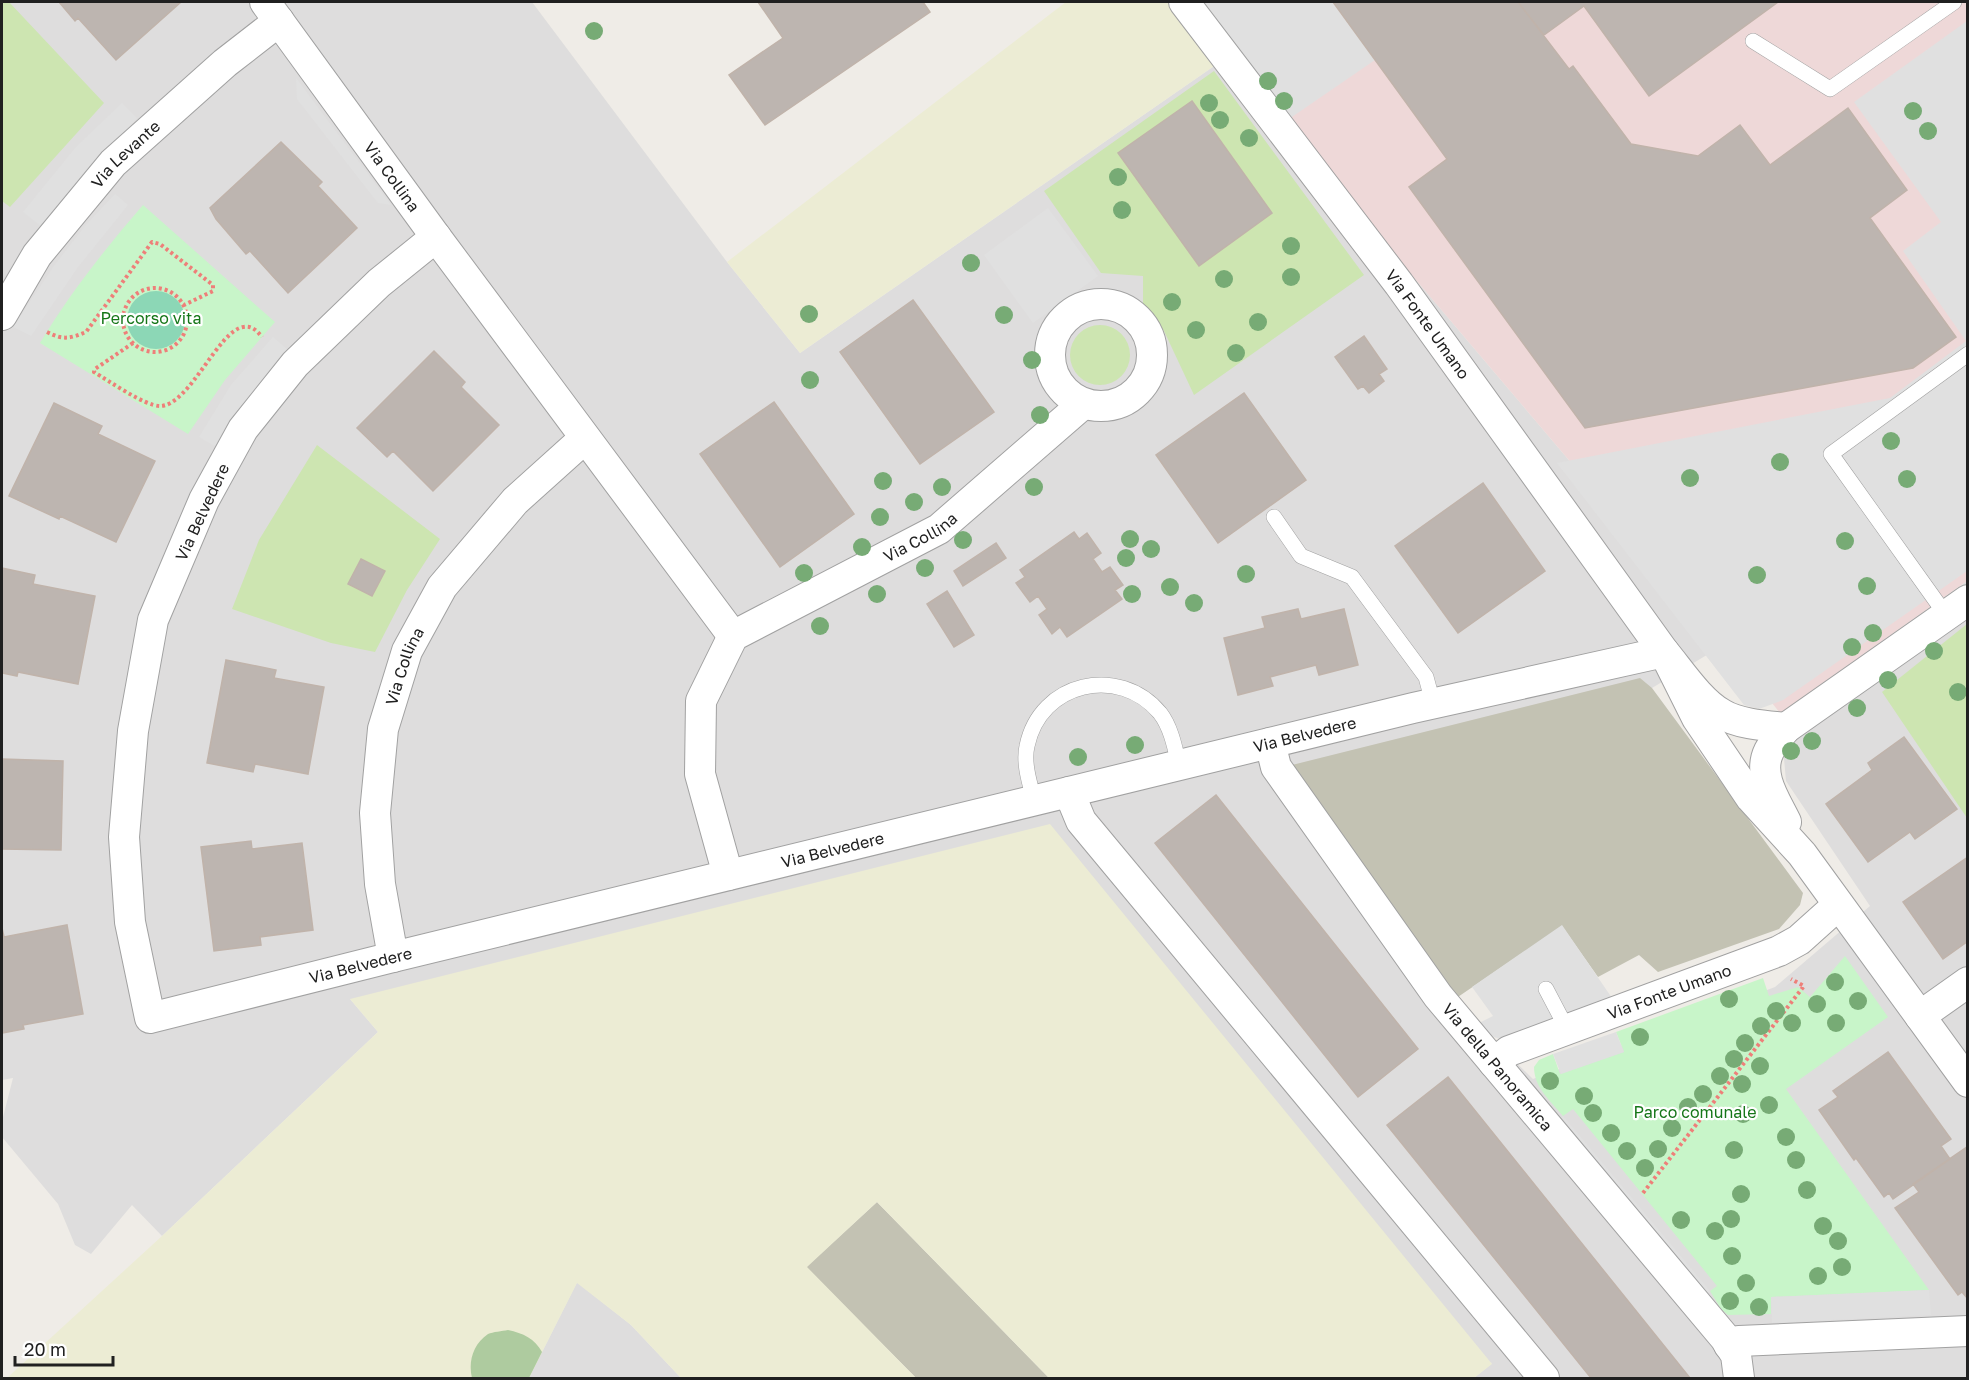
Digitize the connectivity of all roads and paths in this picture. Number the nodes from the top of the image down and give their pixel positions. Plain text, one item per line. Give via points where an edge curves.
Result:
1 (1184, 2) edge
2 (1953, 2) edge
3 (272, 11) edge
4 (1753, 41) dead end
5 (436, 237) junction
6 (184, 306) junction
7 (2, 315) edge
8 (47, 332) dead end
9 (262, 337) dead end
10 (133, 343) junction
11 (1968, 354) edge
12 (1083, 404) dead end
13 (585, 438) junction
14 (1274, 517) dead end
15 (1957, 607) edge
16 (733, 636) junction
17 (1665, 652) junction
18 (1433, 703) junction
19 (1786, 728) junction
20 (1270, 743) junction
21 (1179, 765) junction
22 (1070, 792) junction
23 (1034, 801) junction
24 (1802, 854) junction
25 (728, 875) junction
26 (1838, 905) junction
27 (393, 957) junction
28 (1968, 982) edge
29 (1546, 989) dead end
30 (1801, 990) dead end
31 (1920, 1016) junction
32 (1567, 1029) junction
33 (1494, 1063) junction
34 (1968, 1082) edge
35 (1620, 1213) junction
36 (1968, 1331) edge
37 (1730, 1345) junction
38 (1544, 1378) edge
39 (1739, 1378) edge

1 - 17 street, Via Fonte Umano via 1393,276
2 - 4 lane via 1830,89
3 - 5 street, Via Collina
3 - 7 street, Via Levante via 225,63 113,164 37,255
5 - 13 street, Via Collina
5 - 27 street, Via Belvedere via 379,283 295,364 243,429 204,500 153,620 133,731 124,837 130,922 150,1018
6 - 8 path via 213,291 213,285 152,242 86,332 59,338
6 - 10 path via 185,332 174,346 148,351
6 - 10 path via 170,291 140,291 126,305 123,315 126,335
9 - 10 path via 254,328 242,327 231,334 184,391 164,406 152,405 94,372
11 - 15 lane via 1831,454
12 - 16 street, Via Collina via 939,530
13 - 16 street, Via Collina
13 - 27 street, Via Collina via 515,501 442,587 407,651 383,729 375,813 380,884
14 - 18 lane via 1301,556 1352,577 1426,677
15 - 19 street
16 - 25 street via 701,701 700,774
17 - 18 street, Via Belvedere
17 - 19 street, Via Fonte Umano via 1722,715 1758,726
17 - 24 street, Via Fonte Umano via 1697,718 1745,789
18 - 20 street, Via Belvedere
19 - 24 street, Via Fonte Umano via 1769,751 1764,768
20 - 21 street, Via Belvedere
20 - 33 street, Via della Panoramica via 1276,768 1438,996
21 - 22 street, Via Belvedere
21 - 23 lane via 1161,714 1140,695 1112,685 1083,686 1056,698 1037,720 1026,747
22 - 23 street, Via Belvedere
22 - 38 street via 1081,821
23 - 25 street, Via Belvedere
24 - 26 street, Via Fonte Umano
25 - 27 street, Via Belvedere
26 - 31 street, Via Fonte Umano
26 - 32 street, Via Fonte Umano via 1799,940 1779,951
28 - 31 street
29 - 32 lane
30 - 35 path via 1647,1190
31 - 34 street, Via Fonte Umano
32 - 33 street, Via Fonte Umano via 1509,1051
33 - 35 street, Via della Panoramica
35 - 37 street, Via della Panoramica
36 - 37 street via 1738,1341
37 - 39 street, Via della Panoramica via 1736,1355

